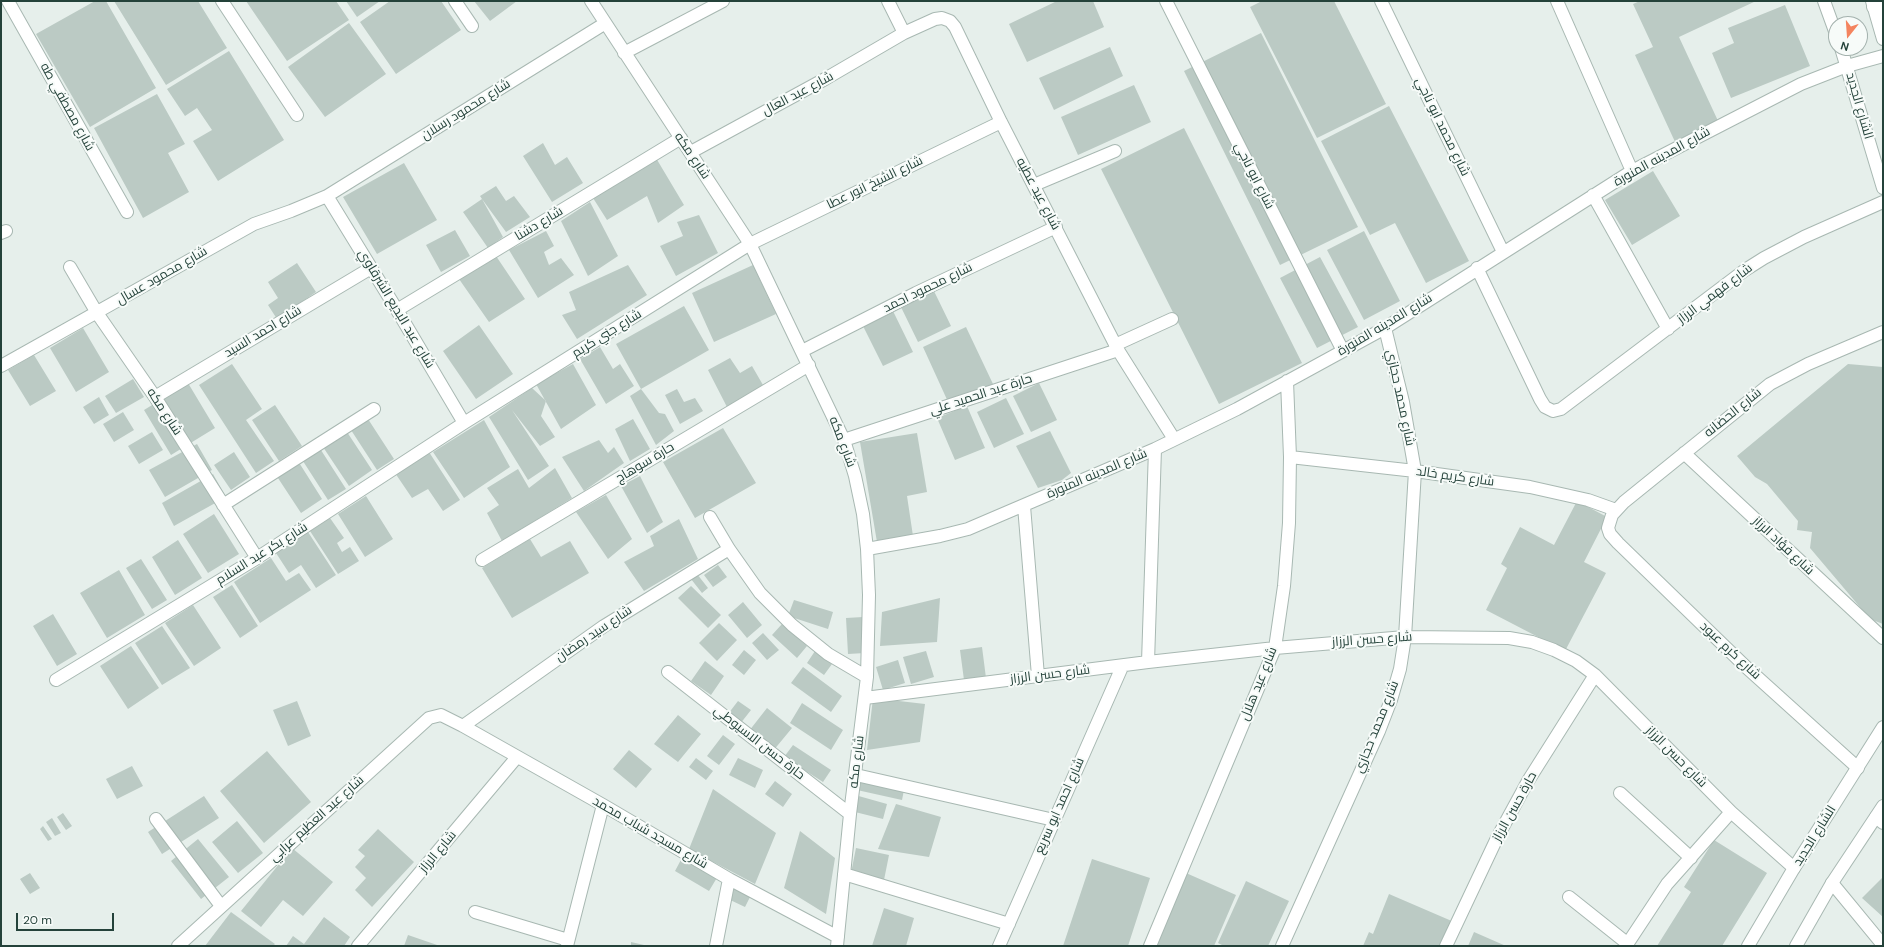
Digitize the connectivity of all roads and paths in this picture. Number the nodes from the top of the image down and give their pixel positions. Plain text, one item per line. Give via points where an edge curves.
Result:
1 (8, 1) edge
2 (222, 1) edge
3 (455, 1) edge
4 (591, 1) edge
5 (723, 1) edge
6 (888, 1) edge
7 (1166, 1) edge
8 (1381, 1) edge
9 (1557, 1) edge
10 (1824, 1) edge
11 (1877, 5) edge
12 (1829, 16) edge
13 (604, 24) junction
14 (472, 26) dead end
15 (904, 33) junction
16 (1883, 39) edge
17 (624, 53) junction
18 (1844, 56) edge
19 (1883, 56) edge
20 (1847, 66) junction
21 (297, 115) dead end
22 (1001, 122) junction
23 (681, 138) junction
24 (1114, 151) dead end
25 (690, 152) junction
26 (1632, 171) junction
27 (1034, 185) junction
28 (1883, 188) edge
29 (1593, 195) junction
30 (327, 196) junction
31 (1883, 202) edge
32 (126, 212) dead end
33 (1056, 227) junction
34 (750, 244) junction
35 (1503, 252) junction
36 (70, 267) dead end
37 (372, 268) junction
38 (1477, 268) junction
39 (397, 310) junction
40 (97, 313) junction
41 (1172, 319) dead end
42 (1385, 328) junction
43 (1668, 330) junction
44 (1883, 332) edge
45 (1117, 348) junction
46 (802, 351) junction
47 (1343, 351) junction
48 (809, 365) junction
49 (1, 366) edge
50 (1287, 381) junction
51 (155, 397) junction
52 (374, 409) dead end
53 (464, 423) junction
54 (1174, 439) junction
55 (844, 440) junction
56 (1155, 449) junction
57 (1684, 453) junction
58 (1290, 457) junction
59 (1415, 471) junction
60 (223, 505) junction
61 (1024, 506) junction
62 (1616, 510) junction
63 (710, 517) dead end
64 (1608, 528) joint
65 (729, 549) junction
66 (866, 549) junction
67 (257, 558) junction
68 (482, 560) dead end
69 (1405, 637) junction
70 (1883, 638) edge
71 (1275, 648) junction
72 (1148, 662) junction
73 (1122, 666) junction
74 (668, 672) dead end
75 (1595, 675) junction
76 (1038, 676) junction
77 (867, 677) junction
78 (56, 680) dead end
79 (865, 698) junction
80 (464, 726) junction
81 (1883, 727) edge
82 (517, 758) junction
83 (1858, 768) junction
84 (856, 775) junction
85 (1620, 793) dead end
86 (603, 805) junction
87 (1883, 806) edge
88 (1731, 812) junction
89 (850, 814) junction
90 (156, 819) dead end
91 (1054, 820) junction
92 (1879, 820) edge
93 (1691, 858) junction
94 (1794, 868) junction
95 (844, 874) junction
96 (729, 879) junction
97 (1832, 883) junction
98 (1569, 897) dead end
99 (221, 906) junction
100 (476, 912) dead end
101 (1009, 924) junction
102 (837, 942) edge
103 (567, 943) edge
104 (1627, 945) edge
105 (1883, 945) edge
106 (178, 946) edge
107 (358, 946) edge
108 (716, 946) edge
109 (999, 946) edge
110 (1150, 946) edge
111 (1282, 946) edge
112 (1446, 946) edge
113 (1748, 946) edge
114 (1796, 946) edge

1 - 32 street, شارع مصطفي طه
2 - 21 street
3 - 14 street
4 - 13 street, شارع مكه
5 - 17 street
6 - 15 street
7 - 47 street, شارع ابو ناجي
8 - 35 street, شارع محمد ابو ناجي
9 - 26 street
10 - 12 street
11 - 16 street
13 - 17 street, شارع مكه
13 - 30 street, شارع محمود رسلان
15 - 22 street, شارع عيد عطيه via 935,19 950,21
15 - 25 street, شارع عبد العال
17 - 23 street, شارع مكه
18 - 20 street, الشارع الجديد
19 - 20 street, شارع المدينه المنورة
20 - 26 street, شارع المدينه المنورة via 1779,94
20 - 28 street, الشارع الجديد
22 - 27 street, شارع عيد عطيه
22 - 34 street, شارع الشيخ انور عطا
23 - 25 street, شارع مكه
23 - 39 street, شارع دشنا
24 - 27 street
25 - 34 street, شارع مكه
26 - 29 street, شارع المدينه المنورة
27 - 33 street, شارع عيد عطيه
29 - 35 street, شارع المدينه المنورة
29 - 43 street
30 - 37 street, شارع عبد البديع الشرقاوي
30 - 40 street, شارع محمود عسال via 254,224
31 - 43 street, شارع فهمي الرزاز via 1784,246 1745,270
33 - 45 street, شارع عيد عطيه
33 - 46 street, شارع محمود احمد via 916,293
34 - 46 street, شارع مكه
34 - 53 street, شارع جني كريم
35 - 38 street, شارع المدينه المنورة
36 - 40 street, شارع مكه
37 - 39 street, شارع عبد البديع الشرقاوي
37 - 51 street, شارع احمد السيد
38 - 42 street, شارع المدينه المنورة
38 - 43 street, شارع فهمي الرزاز via 1545,407 1553,411 1561,409
39 - 53 street, شارع عبد البديع الشرقاوي
40 - 49 street, شارع محمود عسال
40 - 51 street, شارع مكه
41 - 45 street, حارة عبد الحميد علي
42 - 47 street, شارع المدينه المنورة
42 - 59 street, شارع محمد حجازي via 1403,402
44 - 57 street, شارع الحضانه via 1814,361 1770,384
45 - 54 street, شارع عيد عطيه
45 - 55 street, حارة عبد الحميد علي
46 - 48 street, شارع مكه
47 - 50 street, شارع المدينه المنورة
48 - 55 street, شارع مكه
48 - 68 street, حارة سوهاج
50 - 54 street, شارع المدينه المنورة via 1237,409
50 - 58 street, شارع عيد هلال
51 - 60 street, شارع مكه
52 - 60 street
53 - 67 street, شارع بكر عبد السلام
54 - 56 street, شارع المدينه المنورة
55 - 66 street, شارع مكه via 863,514
56 - 61 street, شارع المدينه المنورة
56 - 72 street
57 - 62 street, شارع الحضانه
57 - 70 street, شارع فؤاد الرزاز
58 - 59 street, شارع كريم خالد
58 - 71 street, شارع عيد هلال via 1289,522 1284,586
59 - 62 street, شارع كريم خالد via 1530,487 1588,500
59 - 69 street, شارع محمد حجازي
60 - 67 street, شارع مكه
61 - 66 street, شارع المدينه المنورة via 968,529
61 - 76 street
62 - 64 street, شارع الحضانه
63 - 65 street
64 - 83 street, شارع كرم عبود via 1618,543 1746,667
65 - 77 street via 760,593 792,625 828,654
65 - 80 street, شارع سيد رمضان via 604,626
66 - 77 street, شارع مكه via 869,595
67 - 78 street, شارع بكر عبد السلام
69 - 71 street, شارع حسن الرزاز
69 - 75 street, شارع حسن الرزاز via 1509,638 1532,642 1576,661
69 - 111 street, شارع محمد حجازي via 1400,669 1389,706
71 - 72 street, شارع حسن الرزاز
71 - 110 street, شارع عيد هلال
72 - 73 street, شارع حسن الرزاز
73 - 76 street, شارع حسن الرزاز
73 - 91 street, شارع احمد ابو سريع
74 - 89 street, حارة حسن الاسيوطي
75 - 88 street, شارع حسن الرزاز
75 - 112 street, حارة حسن الرزاز via 1528,781 1484,865
76 - 79 street, شارع حسن الرزاز
77 - 79 street, شارع مكه
79 - 84 street, شارع مكه
80 - 82 street, شارع مسجد شباب محمد
80 - 99 street, شارع عبد العظيم عرابي via 440,715 429,718
81 - 83 street, الشارع الجديد
82 - 86 street, شارع مسجد شباب محمد
82 - 107 street, شارع الرزاز
83 - 94 street, الشارع الجديد
84 - 89 street, شارع مكه
84 - 91 street
85 - 93 street
86 - 96 street, شارع مسجد شباب محمد
86 - 103 street
87 - 92 street
88 - 93 street
88 - 94 street, شارع حسن الرزاز
89 - 95 street, شارع مكه
90 - 99 street
91 - 101 street, شارع احمد ابو سريع
92 - 97 street
93 - 104 street via 1667,884
94 - 113 street, الشارع الجديد
95 - 101 street
95 - 102 street, شارع مكه
96 - 102 street, شارع مسجد شباب محمد
96 - 108 street
97 - 105 street
97 - 114 street
98 - 104 street
99 - 106 street, شارع عبد العظيم عرابي
100 - 103 street
101 - 109 street, شارع احمد ابو سريع

